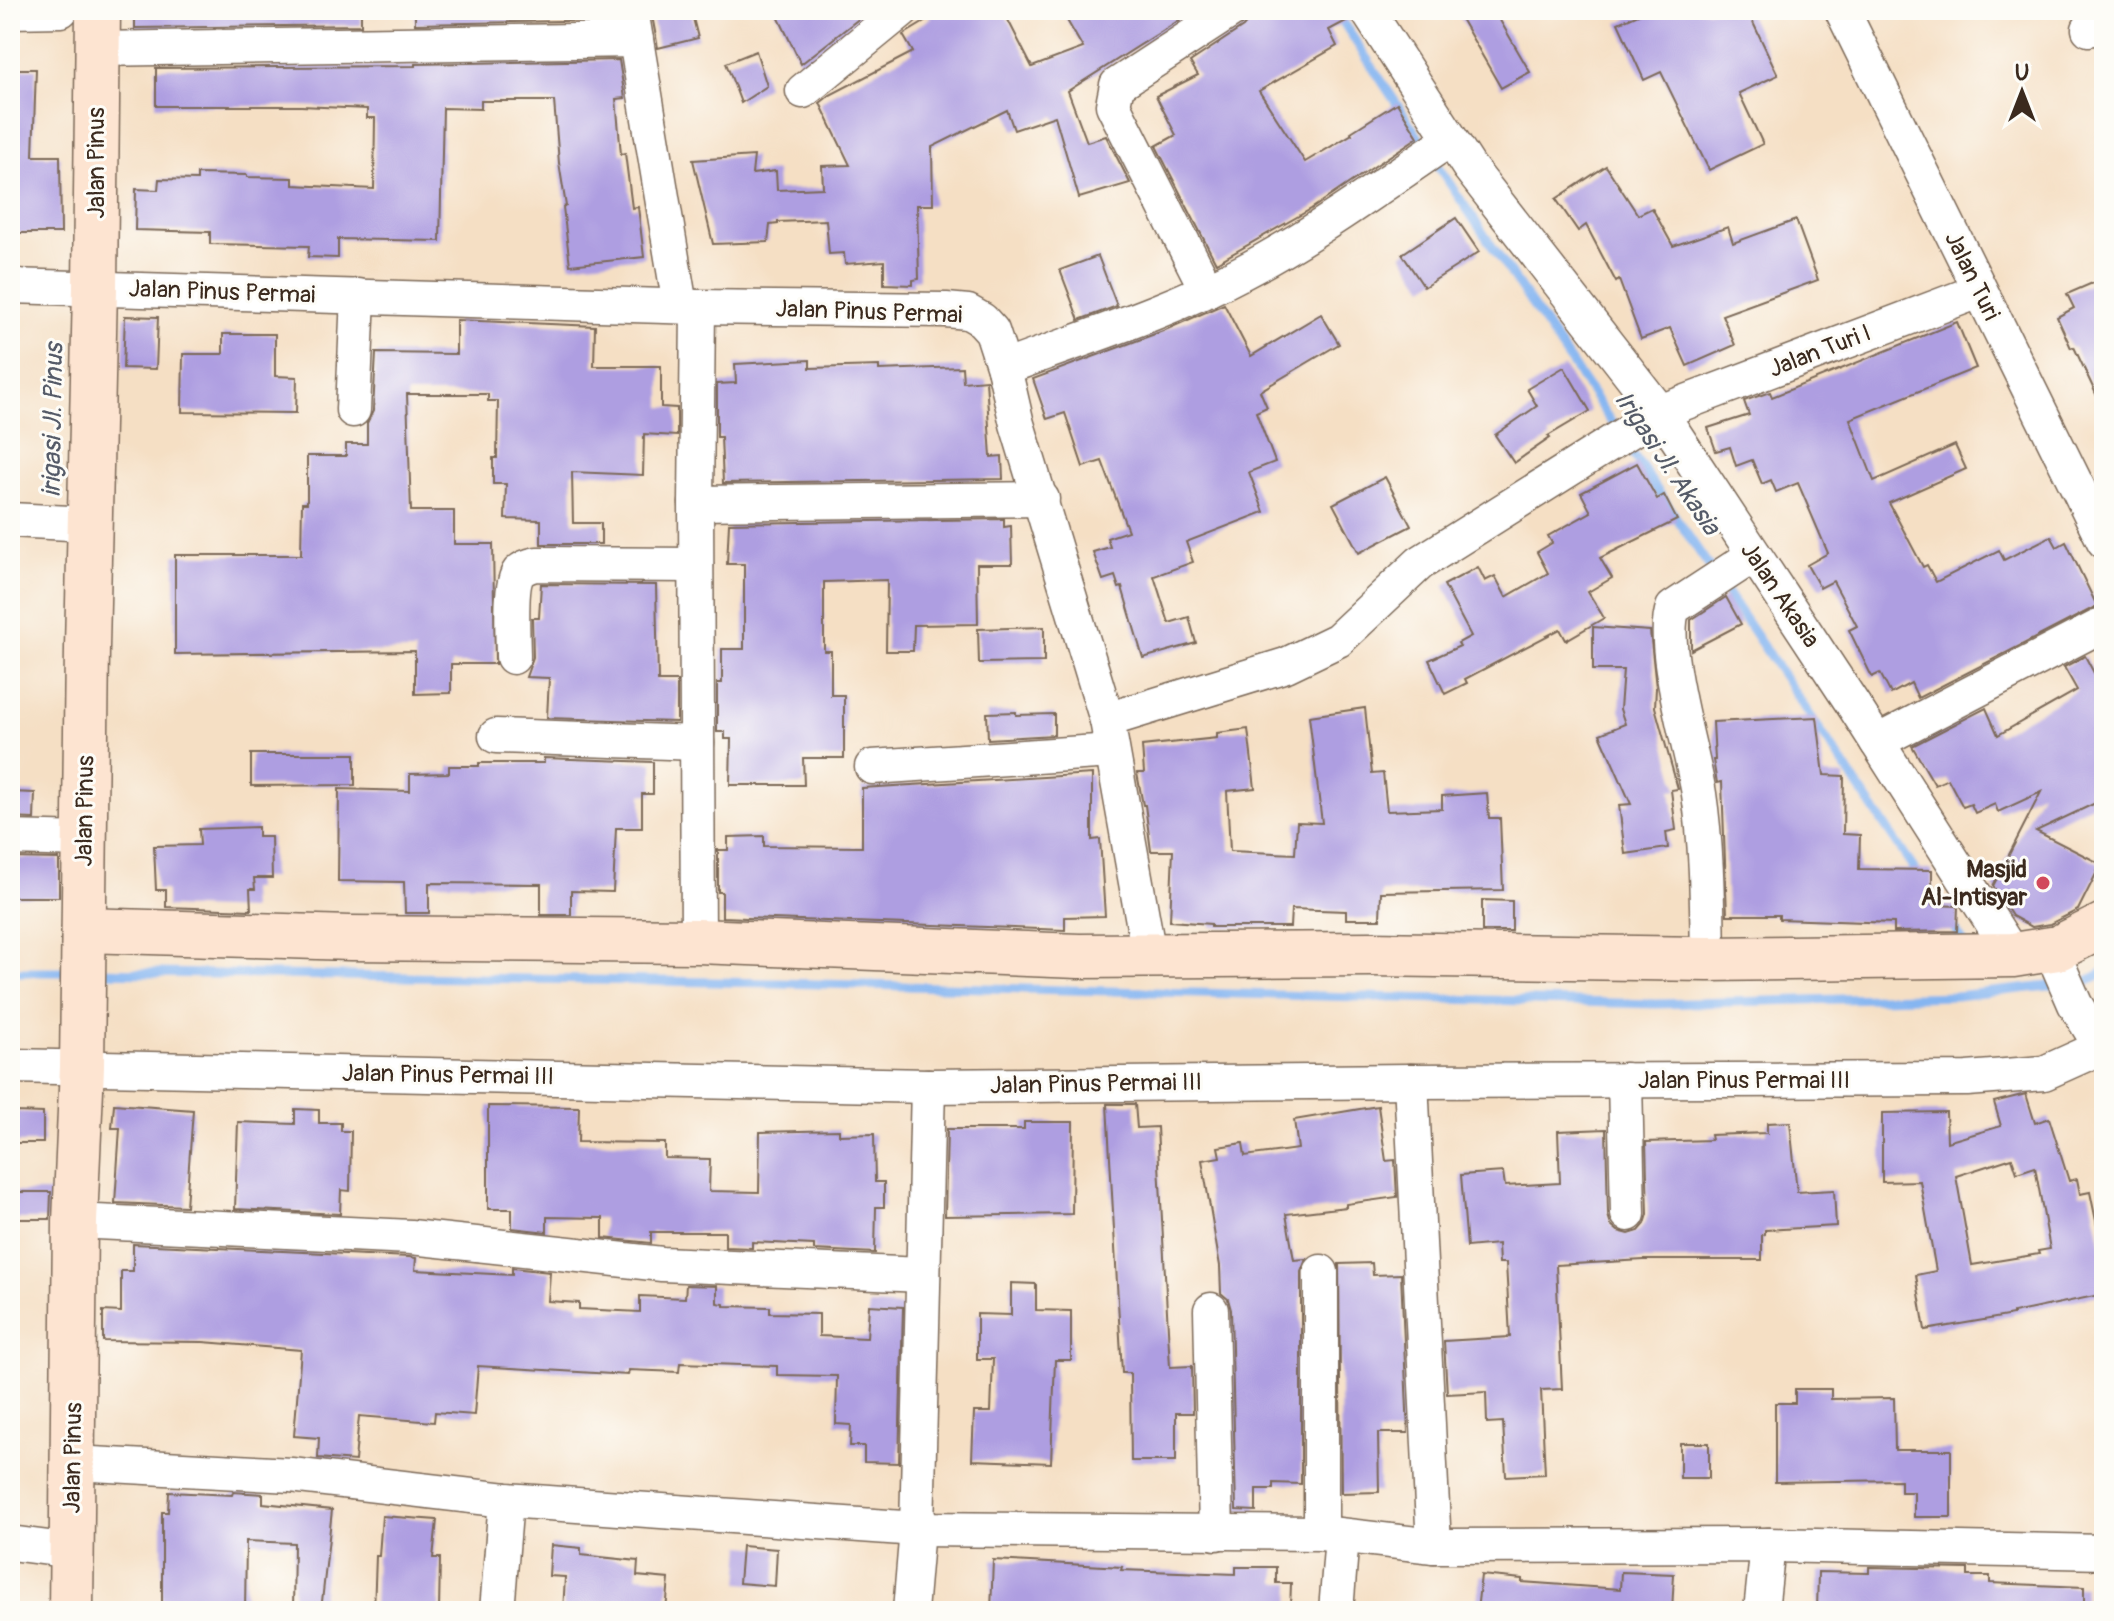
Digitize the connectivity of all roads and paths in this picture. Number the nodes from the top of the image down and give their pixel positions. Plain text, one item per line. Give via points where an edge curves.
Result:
1 (61, 10) edge
2 (902, 10) edge
3 (1232, 10) edge
4 (1367, 10) edge
5 (1842, 10) edge
6 (10, 11) edge
7 (634, 25) edge
8 (97, 29) edge
9 (803, 91) dead end
10 (1449, 140) junction
11 (10, 286) edge
12 (95, 288) junction
13 (1207, 290) junction
14 (1979, 291) junction
15 (358, 296) junction
16 (689, 306) junction
17 (1004, 368) junction
18 (353, 410) dead end
19 (1660, 412) junction
20 (1042, 499) junction
21 (696, 503) junction
22 (10, 520) edge
23 (90, 524) junction
24 (2104, 541) edge
25 (1754, 555) junction
26 (696, 565) junction
27 (2104, 624) edge
28 (513, 657) dead end
29 (496, 736) dead end
30 (1109, 736) junction
31 (1877, 742) junction
32 (697, 743) junction
33 (872, 767) dead end
34 (10, 838) edge
35 (85, 840) junction
36 (2104, 925) edge
37 (84, 940) junction
38 (698, 941) junction
39 (1149, 955) junction
40 (2042, 958) junction
41 (1708, 959) junction
42 (2103, 1049) edge
43 (10, 1066) edge
44 (82, 1067) junction
45 (1625, 1080) junction
46 (1411, 1081) junction
47 (928, 1086) junction
48 (1628, 1214) dead end
49 (75, 1221) junction
50 (1321, 1272) dead end
51 (923, 1275) junction
52 (1211, 1310) dead end
53 (74, 1463) junction
54 (506, 1500) junction
55 (917, 1529) junction
56 (1216, 1533) junction
57 (1332, 1534) junction
58 (10, 1543) edge
59 (1768, 1545) junction
60 (1434, 1546) junction
61 (72, 1551) junction
62 (2104, 1552) edge
63 (71, 1611) edge
64 (497, 1611) edge
65 (910, 1611) edge
66 (1336, 1611) edge
67 (1761, 1611) edge

1 - 6 street
2 - 9 street
3 - 13 street via 1133,73 1114,93 1113,105
4 - 10 street, Jalan Akasia
5 - 14 street, Jalan Turi
7 - 8 street
7 - 16 street
8 - 12 street, Jalan Pinus
10 - 13 street via 1324,223
10 - 19 street, Jalan Akasia
11 - 12 street, Jalan Pinus Permai
12 - 15 street, Jalan Pinus Permai
12 - 23 street, Jalan Pinus
13 - 17 street
14 - 19 street, Jalan Turi I
14 - 24 street, Jalan Turi
15 - 16 street, Jalan Pinus Permai
15 - 18 street
16 - 17 street, Jalan Pinus Permai via 968,312 992,331
16 - 21 street
17 - 20 street, Jalan Pinus Permai
19 - 25 street, Jalan Akasia
19 - 30 street, Jalan Turi I via 1420,563 1338,640
20 - 21 street
20 - 30 street, Jalan Pinus Permai
21 - 26 street
22 - 23 street
23 - 35 street, Jalan Pinus
25 - 31 street, Jalan Akasia
25 - 41 street via 1673,608 1668,620 1699,797
26 - 28 street via 526,567 515,585
26 - 32 street
27 - 31 street
29 - 32 street
30 - 33 street, Jalan Turi I
30 - 39 street, Jalan Pinus Permai
31 - 40 street, Jalan Akasia
32 - 38 street
34 - 35 street
35 - 37 street, Jalan Pinus
36 - 40 street
37 - 38 street
37 - 44 street, Jalan Pinus
38 - 39 street
39 - 41 street
40 - 41 street
40 - 42 street, Jalan Akasia
42 - 45 street, Jalan Pinus Permai III via 2044,1073 1967,1079
43 - 44 street, Jalan Pinus Permai III
44 - 47 street, Jalan Pinus Permai III
44 - 49 street, Jalan Pinus
45 - 46 street, Jalan Pinus Permai III
45 - 48 street
46 - 47 street, Jalan Pinus Permai III
46 - 60 street
47 - 51 street
49 - 51 street via 411,1237 662,1264
49 - 53 street, Jalan Pinus
50 - 57 street
51 - 55 street
52 - 56 street
53 - 54 street via 291,1475
53 - 61 street, Jalan Pinus
54 - 55 street
54 - 64 street
55 - 56 street
55 - 65 street
56 - 57 street
57 - 60 street
57 - 66 street
58 - 61 street
59 - 60 street
59 - 62 street
59 - 67 street
61 - 63 street, Jalan Pinus

